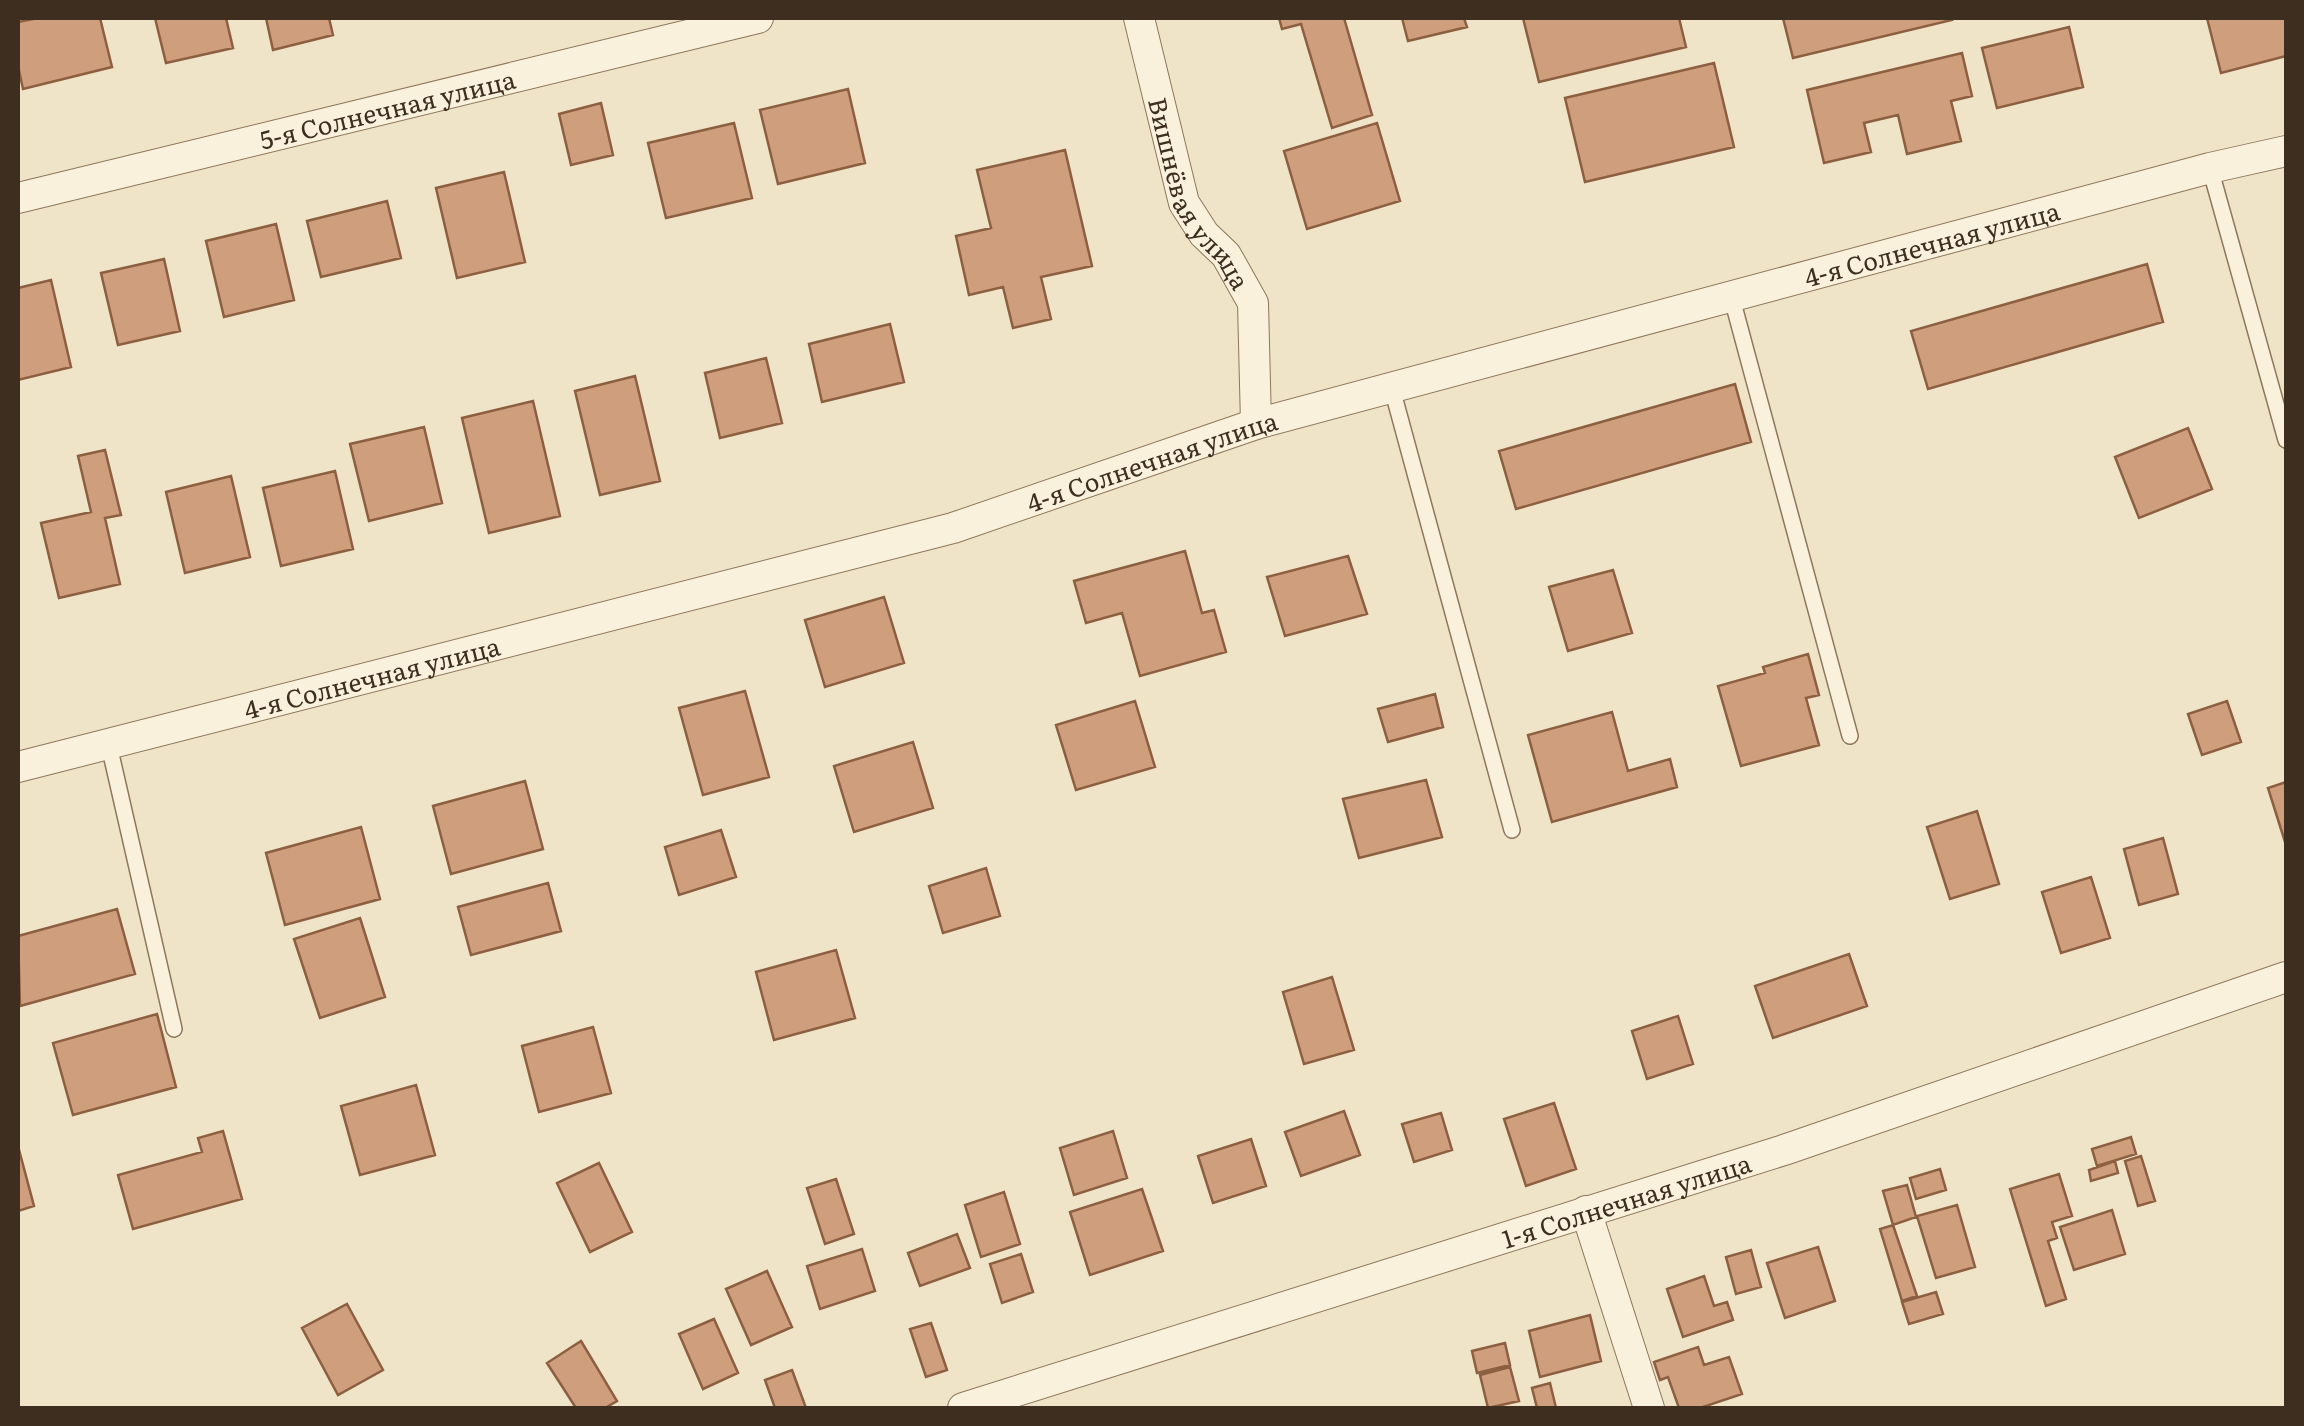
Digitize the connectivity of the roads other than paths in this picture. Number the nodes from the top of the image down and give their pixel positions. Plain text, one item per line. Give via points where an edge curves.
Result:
1 (758, 18) edge
2 (1139, 18) edge
3 (2286, 151) edge
4 (2210, 168) junction
5 (18, 198) edge
6 (1732, 294) junction
7 (1392, 385) junction
8 (1256, 424) junction
9 (2286, 440) edge
10 (1850, 736) dead end
11 (108, 741) junction
12 (18, 766) edge
13 (1512, 830) dead end
14 (2286, 977) edge
15 (174, 1028) dead end
16 (1586, 1211) junction
17 (963, 1408) edge
18 (1650, 1408) edge

1 - 5 street, 5-я Солнечная улица
2 - 8 street, Вишнёвая улица via 1184,204 1226,255 1252,303
3 - 4 street, 4-я Солнечная улица
4 - 6 street, 4-я Солнечная улица
4 - 9 lane
6 - 7 street, 4-я Солнечная улица
6 - 10 lane
7 - 8 street, 4-я Солнечная улица
7 - 13 lane
8 - 11 street, 4-я Солнечная улица via 953,528
11 - 12 street, 4-я Солнечная улица
11 - 15 lane
14 - 16 street, 1-я Солнечная улица
16 - 17 street, 1-я Солнечная улица
16 - 18 street

